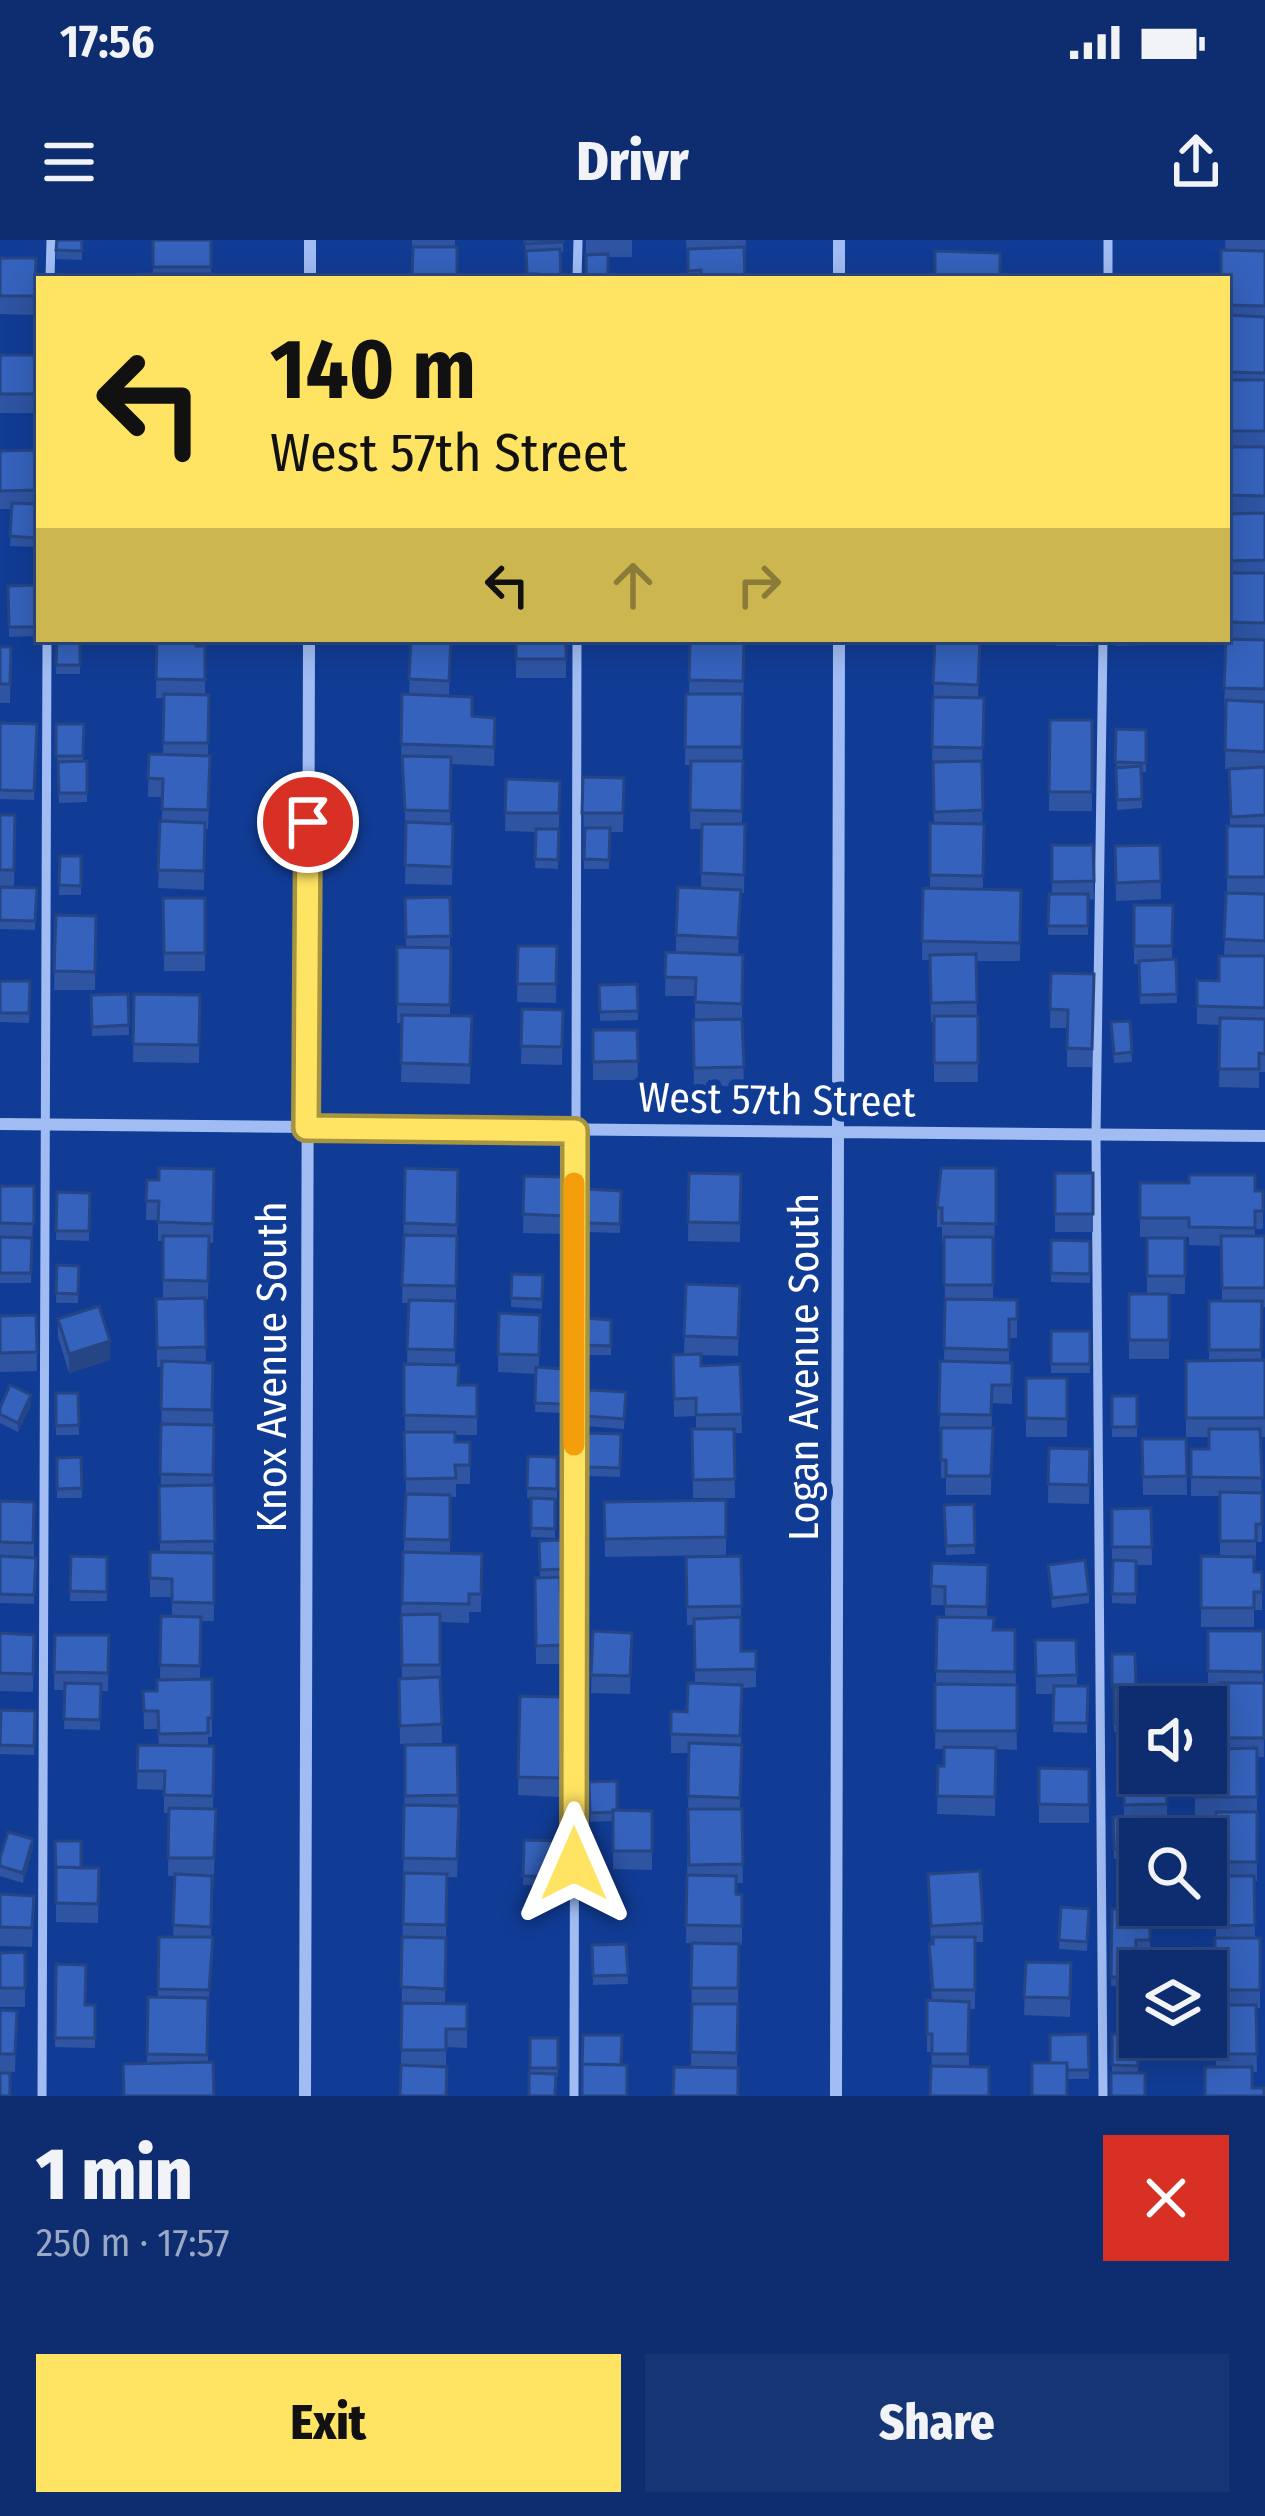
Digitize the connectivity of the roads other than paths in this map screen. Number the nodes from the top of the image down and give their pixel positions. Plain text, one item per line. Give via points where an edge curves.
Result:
1 (51, 240) edge
2 (310, 240) edge
3 (578, 240) edge
4 (839, 240) edge
5 (1108, 240) edge
6 (50, 276) edge
7 (310, 276) edge
8 (578, 276) edge
9 (839, 276) edge
10 (1108, 276) edge
11 (47, 642) edge
12 (309, 642) edge
13 (577, 642) edge
14 (838, 642) edge
15 (1103, 642) edge
16 (0, 1124) edge
17 (42, 1124) junction
18 (306, 1128) junction
19 (575, 1131) junction
20 (837, 1135) junction
21 (1096, 1135) junction
22 (1265, 1136) edge
23 (42, 2096) edge
24 (304, 2096) edge
25 (574, 2096) edge
26 (836, 2096) edge
27 (1103, 2096) edge

1 - 6 lane
2 - 7 street
3 - 8 lane
4 - 9 street
5 - 10 lane
11 - 17 lane
12 - 18 street, Knox Avenue South
13 - 19 lane
14 - 20 street, Logan Avenue South
15 - 21 lane
16 - 17 street, West 57th Street
17 - 18 street, West 57th Street
17 - 23 lane
18 - 19 street, West 57th Street
18 - 24 street, Knox Avenue South
19 - 20 street, West 57th Street
19 - 25 lane
20 - 21 street, West 57th Street
20 - 26 street, Logan Avenue South
21 - 22 street, West 57th Street
21 - 27 lane

